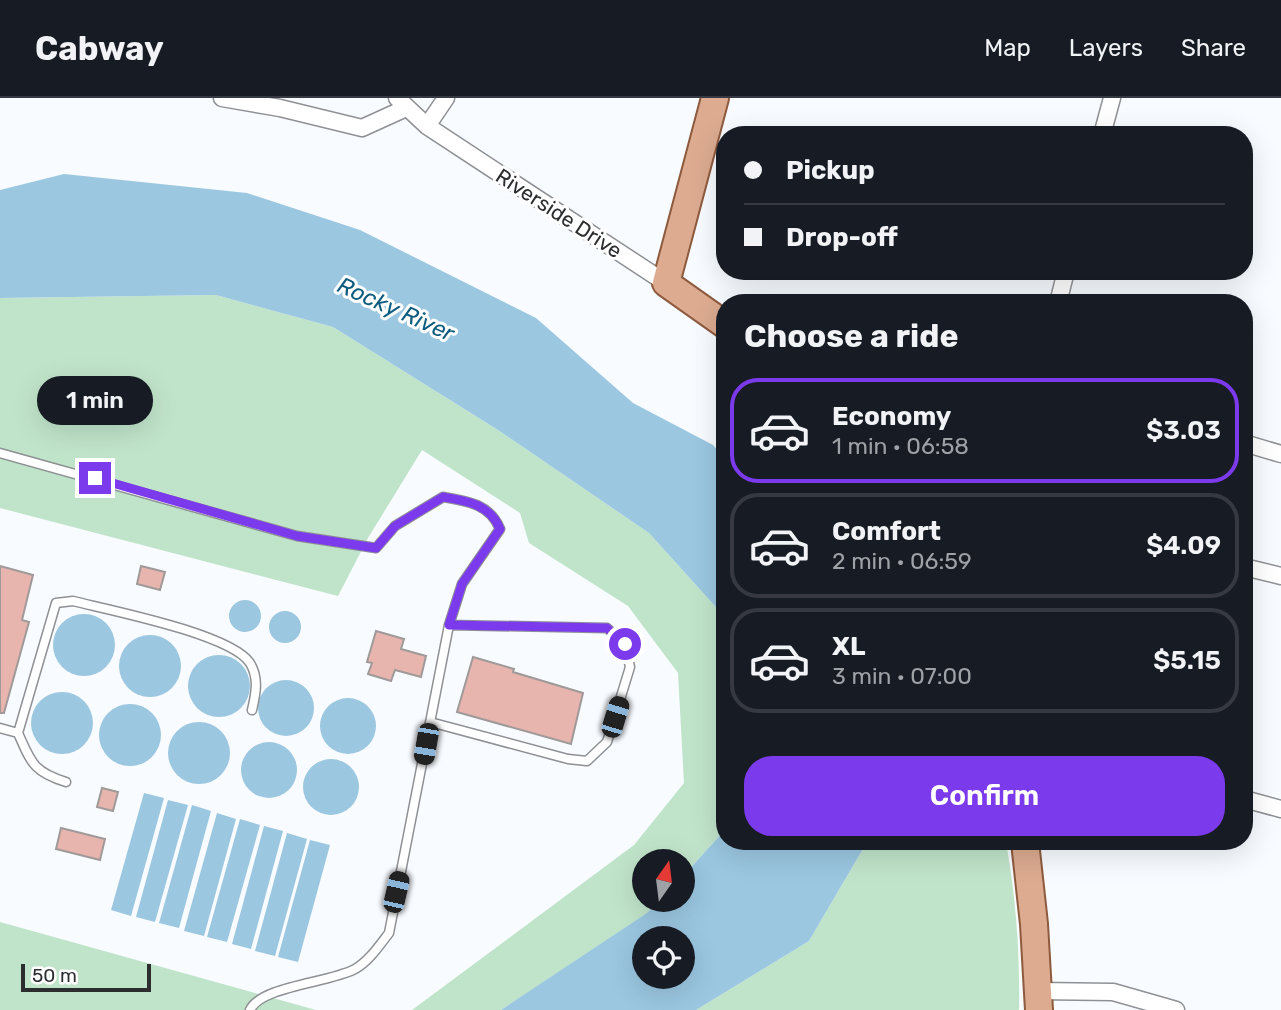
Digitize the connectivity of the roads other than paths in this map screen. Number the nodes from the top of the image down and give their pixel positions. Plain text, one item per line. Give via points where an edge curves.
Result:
1 (222, 98) edge
2 (446, 98) edge
3 (715, 98) edge
4 (1112, 98) edge
5 (402, 103) edge
6 (427, 126) junction
7 (1104, 126) edge
8 (666, 283) junction
9 (713, 308) edge
10 (1253, 446) edge
11 (0, 453) edge
12 (1281, 454) edge
13 (1253, 569) edge
14 (1281, 576) edge
15 (449, 625) junction
16 (252, 710) dead end
17 (430, 722) junction
18 (0, 728) edge
19 (18, 733) junction
20 (66, 782) dead end
21 (1253, 801) edge
22 (1281, 809) edge
23 (1026, 850) edge
24 (1038, 1000) edge
25 (250, 1010) edge
26 (1176, 1010) edge

1 - 5 street via 362,128
2 - 6 street
3 - 8 main road
4 - 7 street
5 - 6 street, Riverside Drive
6 - 8 street, Riverside Drive
8 - 9 main road, Riverside Drive
10 - 12 street
11 - 15 lane via 297,536 376,548 395,526 443,497 475,503 496,518 500,529 462,584
13 - 14 street
15 - 17 lane
15 - 17 lane via 607,628 625,644 630,667 607,742 587,761
16 - 19 lane via 256,675 241,652 206,637 73,601 56,603
17 - 25 lane via 389,933 357,968 314,984 275,990
18 - 19 lane
19 - 20 lane via 32,764 49,777
21 - 22 street
23 - 24 main road
24 - 26 street via 1112,992

